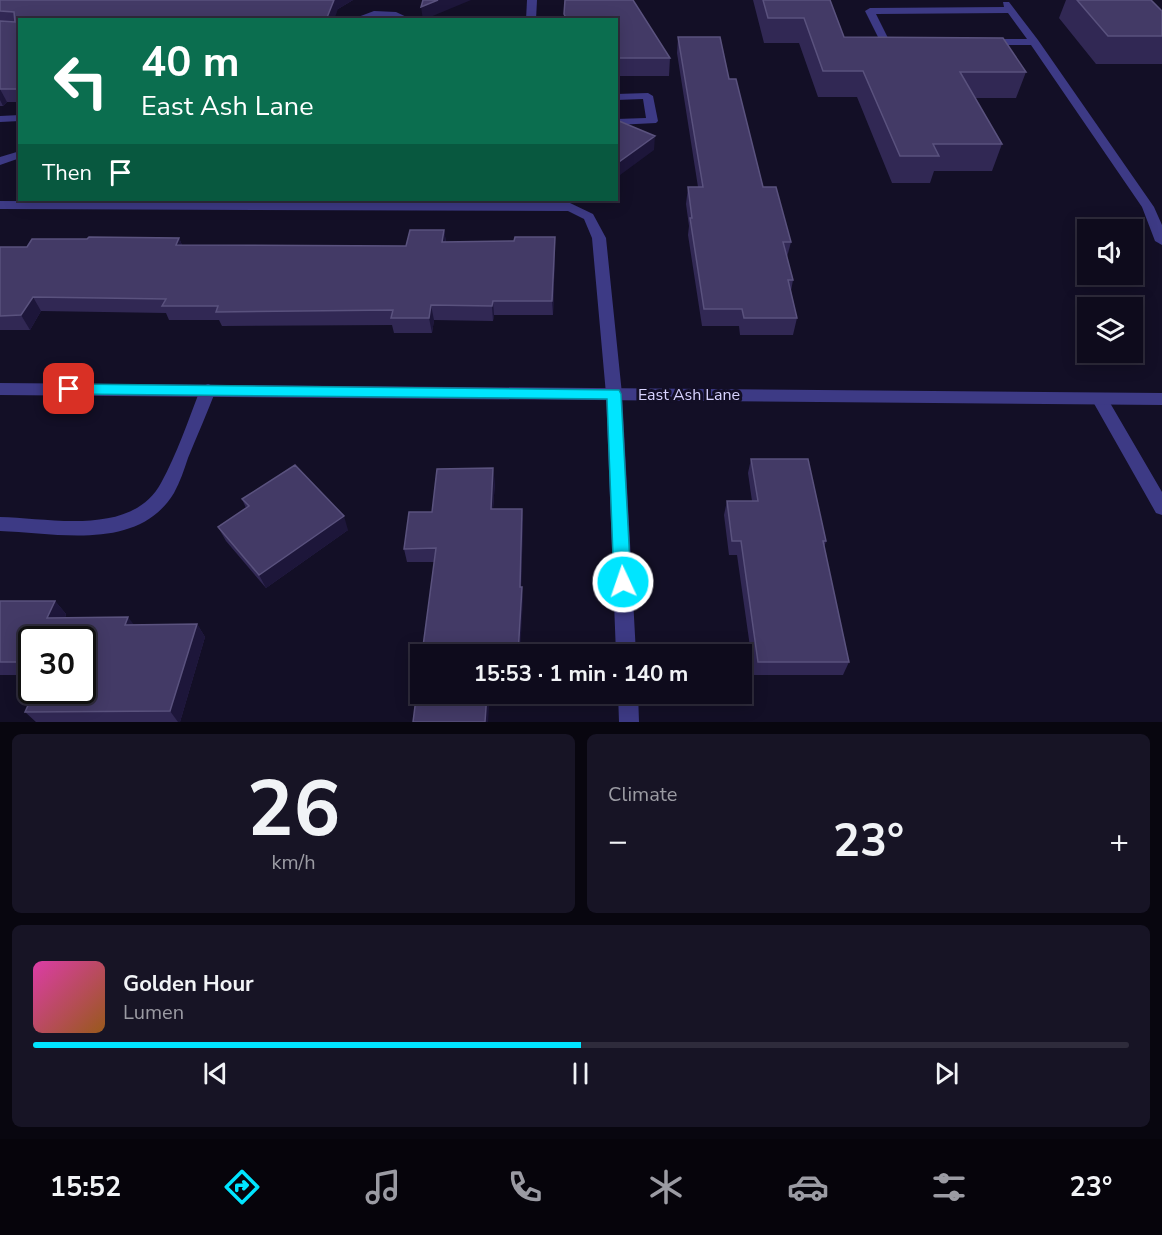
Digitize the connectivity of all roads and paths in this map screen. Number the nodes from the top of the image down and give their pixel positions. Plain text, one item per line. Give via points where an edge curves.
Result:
1 (532, 0) edge
2 (1002, 0) edge
3 (1011, 10) junction
4 (361, 18) edge
5 (403, 18) edge
6 (531, 18) edge
7 (907, 42) edge
8 (977, 42) edge
9 (1035, 42) junction
10 (618, 97) edge
11 (18, 117) edge
12 (0, 119) edge
13 (618, 122) edge
14 (18, 155) edge
15 (0, 161) edge
16 (542, 204) edge
17 (0, 205) edge
18 (1162, 241) edge
19 (0, 388) edge
20 (208, 390) junction
21 (614, 394) junction
22 (1162, 399) edge
23 (1100, 400) junction
24 (1162, 508) edge
25 (0, 524) edge
26 (626, 644) edge
27 (628, 704) edge
28 (629, 722) edge

1 - 6 street
2 - 3 street
3 - 7 street via 870,11 884,41
3 - 9 street
4 - 5 street via 380,13
8 - 9 street
9 - 18 street via 1148,207
10 - 13 street via 648,96 652,121
11 - 12 street
14 - 15 street
16 - 17 street
16 - 21 street via 570,207 589,217 599,238
19 - 20 street, East Ash Lane
20 - 21 street, East Ash Lane
20 - 25 street via 168,488 143,514 124,524 100,526
21 - 23 street, East Ash Lane
21 - 26 street
22 - 23 street, East Ash Lane
23 - 24 street
27 - 28 street

